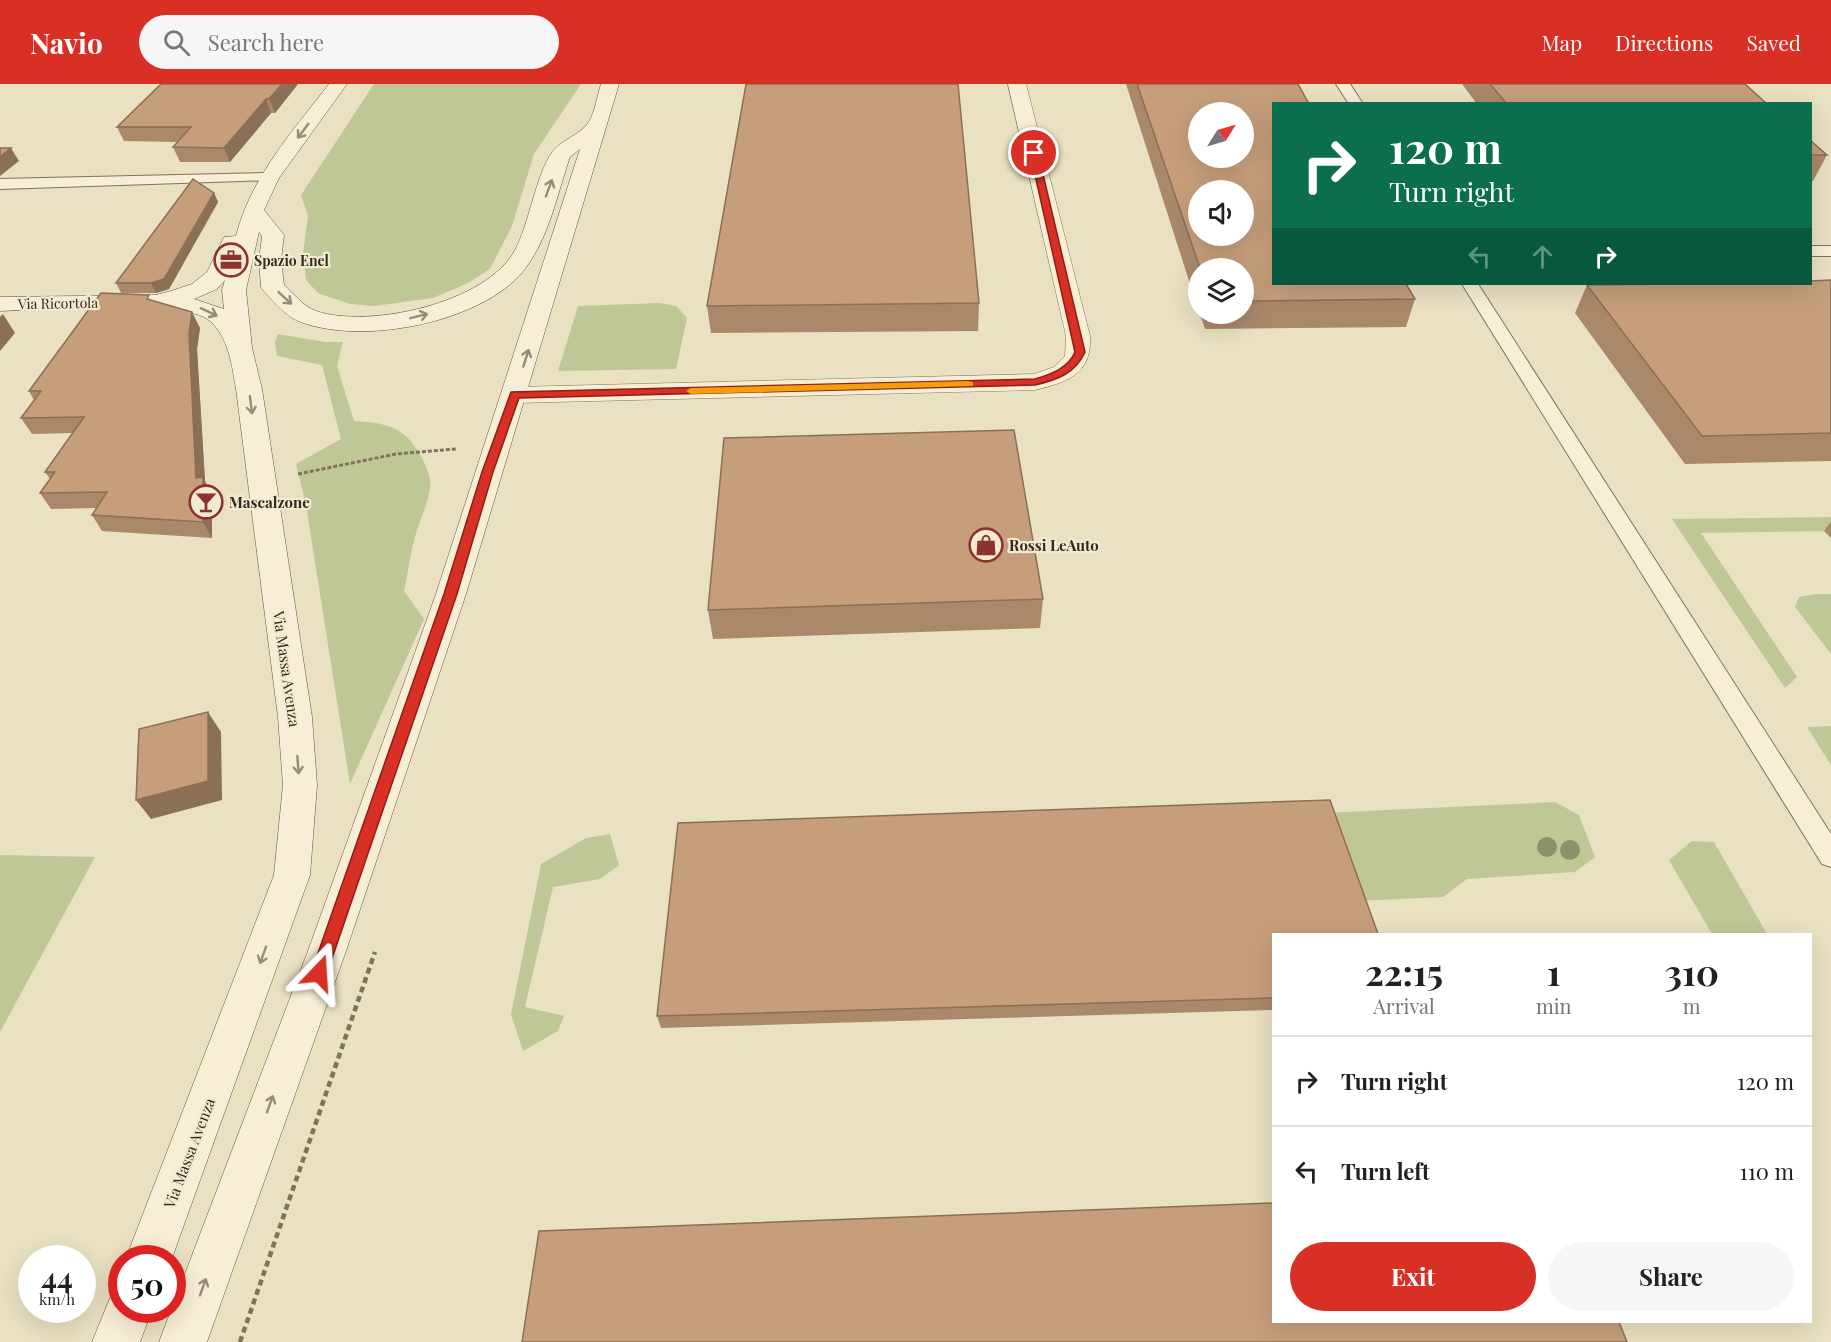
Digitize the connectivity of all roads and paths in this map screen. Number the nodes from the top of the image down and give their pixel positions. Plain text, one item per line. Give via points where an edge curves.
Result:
1 (338, 84) edge
2 (610, 84) edge
3 (1017, 84) edge
4 (1343, 84) edge
5 (1355, 102) edge
6 (597, 126) junction
7 (269, 177) junction
8 (0, 184) edge
9 (253, 211) junction
10 (1812, 251) edge
11 (1831, 251) edge
12 (1471, 285) edge
13 (161, 301) junction
14 (0, 304) edge
15 (240, 348) junction
16 (515, 395) junction
17 (1831, 856) edge
18 (154, 1245) edge
19 (124, 1323) edge
20 (116, 1342) edge
21 (183, 1342) edge

1 -> 7 main road, Via Massa Avenza
2 - 6 main road
3 - 16 main road via 1078,336 1080,352 1064,372 1035,382
4 - 5 lane
9 -> 6 main road via 273,235 273,288 304,315 362,326 421,316 468,301 506,276 525,252 561,154
16 -> 6 main road
7 - 8 lane
7 - 9 main road, Via Massa Avenza
9 - 13 main road via 232,238 224,268 208,285
9 - 15 main road, Via Massa Avenza via 234,290
10 - 11 lane
12 - 17 lane
13 - 14 main road, Via Ricortola
13 -> 15 main road, Via Ricortola via 216,314
15 -> 18 main road, Via Massa Avenza via 295,717 300,785 292,874
21 -> 16 main road via 327,951 451,594
19 - 20 main road

